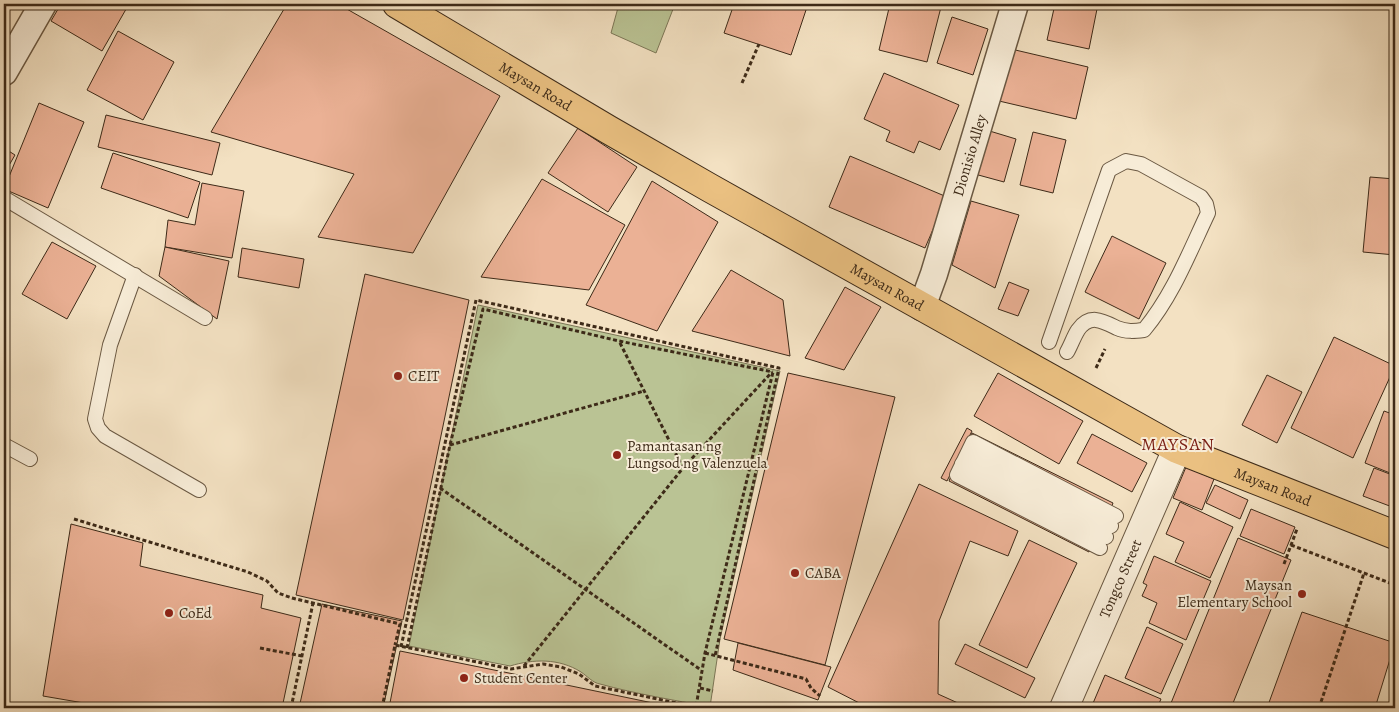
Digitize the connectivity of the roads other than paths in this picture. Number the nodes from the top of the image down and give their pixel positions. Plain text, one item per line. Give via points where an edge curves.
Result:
1 (43, 4) edge
2 (397, 4) edge
3 (1015, 4) edge
4 (4, 72) edge
5 (4, 198) edge
6 (135, 275) junction
7 (922, 307) junction
8 (205, 318) dead end
9 (1049, 342) dead end
10 (1067, 352) dead end
11 (4, 445) edge
12 (1177, 449) junction
13 (30, 459) dead end
14 (965, 459) joint
15 (199, 490) dead end
16 (1395, 535) edge
17 (1064, 708) edge

1 - 4 street
2 - 7 main road, Maysan Road via 616,134
3 - 7 street, Dionisio Alley
5 - 6 lane
6 - 8 lane
6 - 15 lane via 110,345 95,419 105,436
7 - 12 main road, Maysan Road
9 - 10 lane via 1109,170 1126,161 1141,164 1202,197 1208,213 1172,289 1144,330 1131,331 1093,320 1078,329
11 - 13 lane
12 - 16 main road, Maysan Road
12 - 17 street, Tongco Street
14 - 14 lane via 974,442 1108,532 957,474

